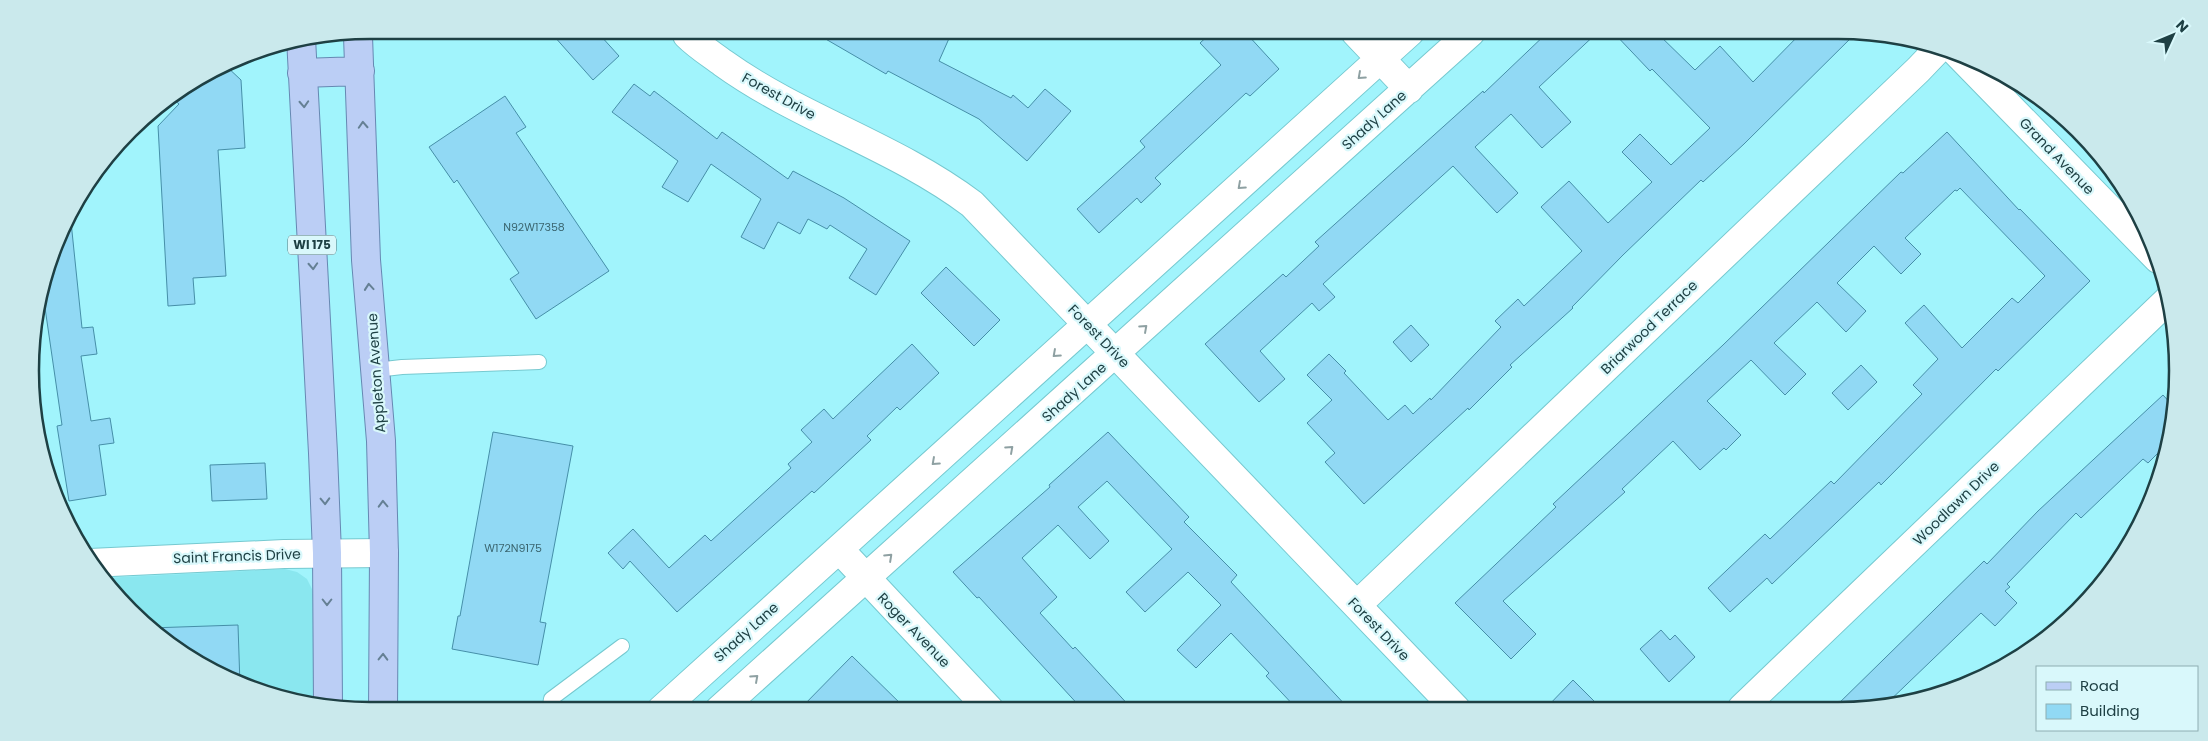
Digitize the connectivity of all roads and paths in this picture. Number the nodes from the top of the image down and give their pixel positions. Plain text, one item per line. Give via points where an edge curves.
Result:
1 (358, 39) edge
2 (692, 39) edge
3 (1362, 39) edge
4 (1402, 39) edge
5 (1464, 39) edge
6 (301, 46) edge
7 (1935, 53) edge
8 (1381, 58) junction
9 (1971, 67) edge
10 (360, 71) junction
11 (302, 73) junction
12 (1409, 89) junction
13 (2144, 245) edge
14 (2163, 305) edge
15 (1088, 324) junction
16 (1116, 353) junction
17 (539, 362) dead end
18 (376, 370) junction
19 (839, 549) junction
20 (327, 553) junction
21 (384, 553) junction
22 (100, 563) edge
23 (866, 579) junction
24 (1357, 605) junction
25 (622, 646) dead end
26 (328, 699) edge
27 (383, 702) edge
28 (550, 702) edge
29 (670, 702) edge
30 (728, 702) edge
31 (982, 702) edge
32 (1449, 702) edge
33 (1748, 702) edge

1 - 10 main road, Appleton Avenue
2 - 15 street, Forest Drive via 775,96 948,186 972,204
3 - 8 street
4 - 8 street, Shady Lane
5 - 12 street, Shady Lane
6 - 11 main road, WI 175
7 - 24 street, Briarwood Terrace
8 - 12 street
8 -> 15 street, Shady Lane
9 - 13 street, Grand Avenue
10 - 11 main road
18 -> 10 main road, Appleton Avenue via 366,260
11 -> 20 main road, WI 175
16 -> 12 street, Shady Lane
14 - 33 street, Woodlawn Drive
15 - 16 street, Forest Drive
15 -> 19 street, Shady Lane
23 -> 16 street, Shady Lane
16 - 24 street, Forest Drive
17 - 18 lane
21 -> 18 main road, Appleton Avenue
19 - 23 street, Roger Avenue
19 - 29 street, Shady Lane
20 - 21 street, Saint Francis Drive
20 - 22 street, Saint Francis Drive
20 -> 26 main road, WI 175
27 -> 21 main road, Appleton Avenue
30 -> 23 street, Shady Lane
23 - 31 street, Roger Avenue
24 - 32 street, Forest Drive
25 - 28 lane

